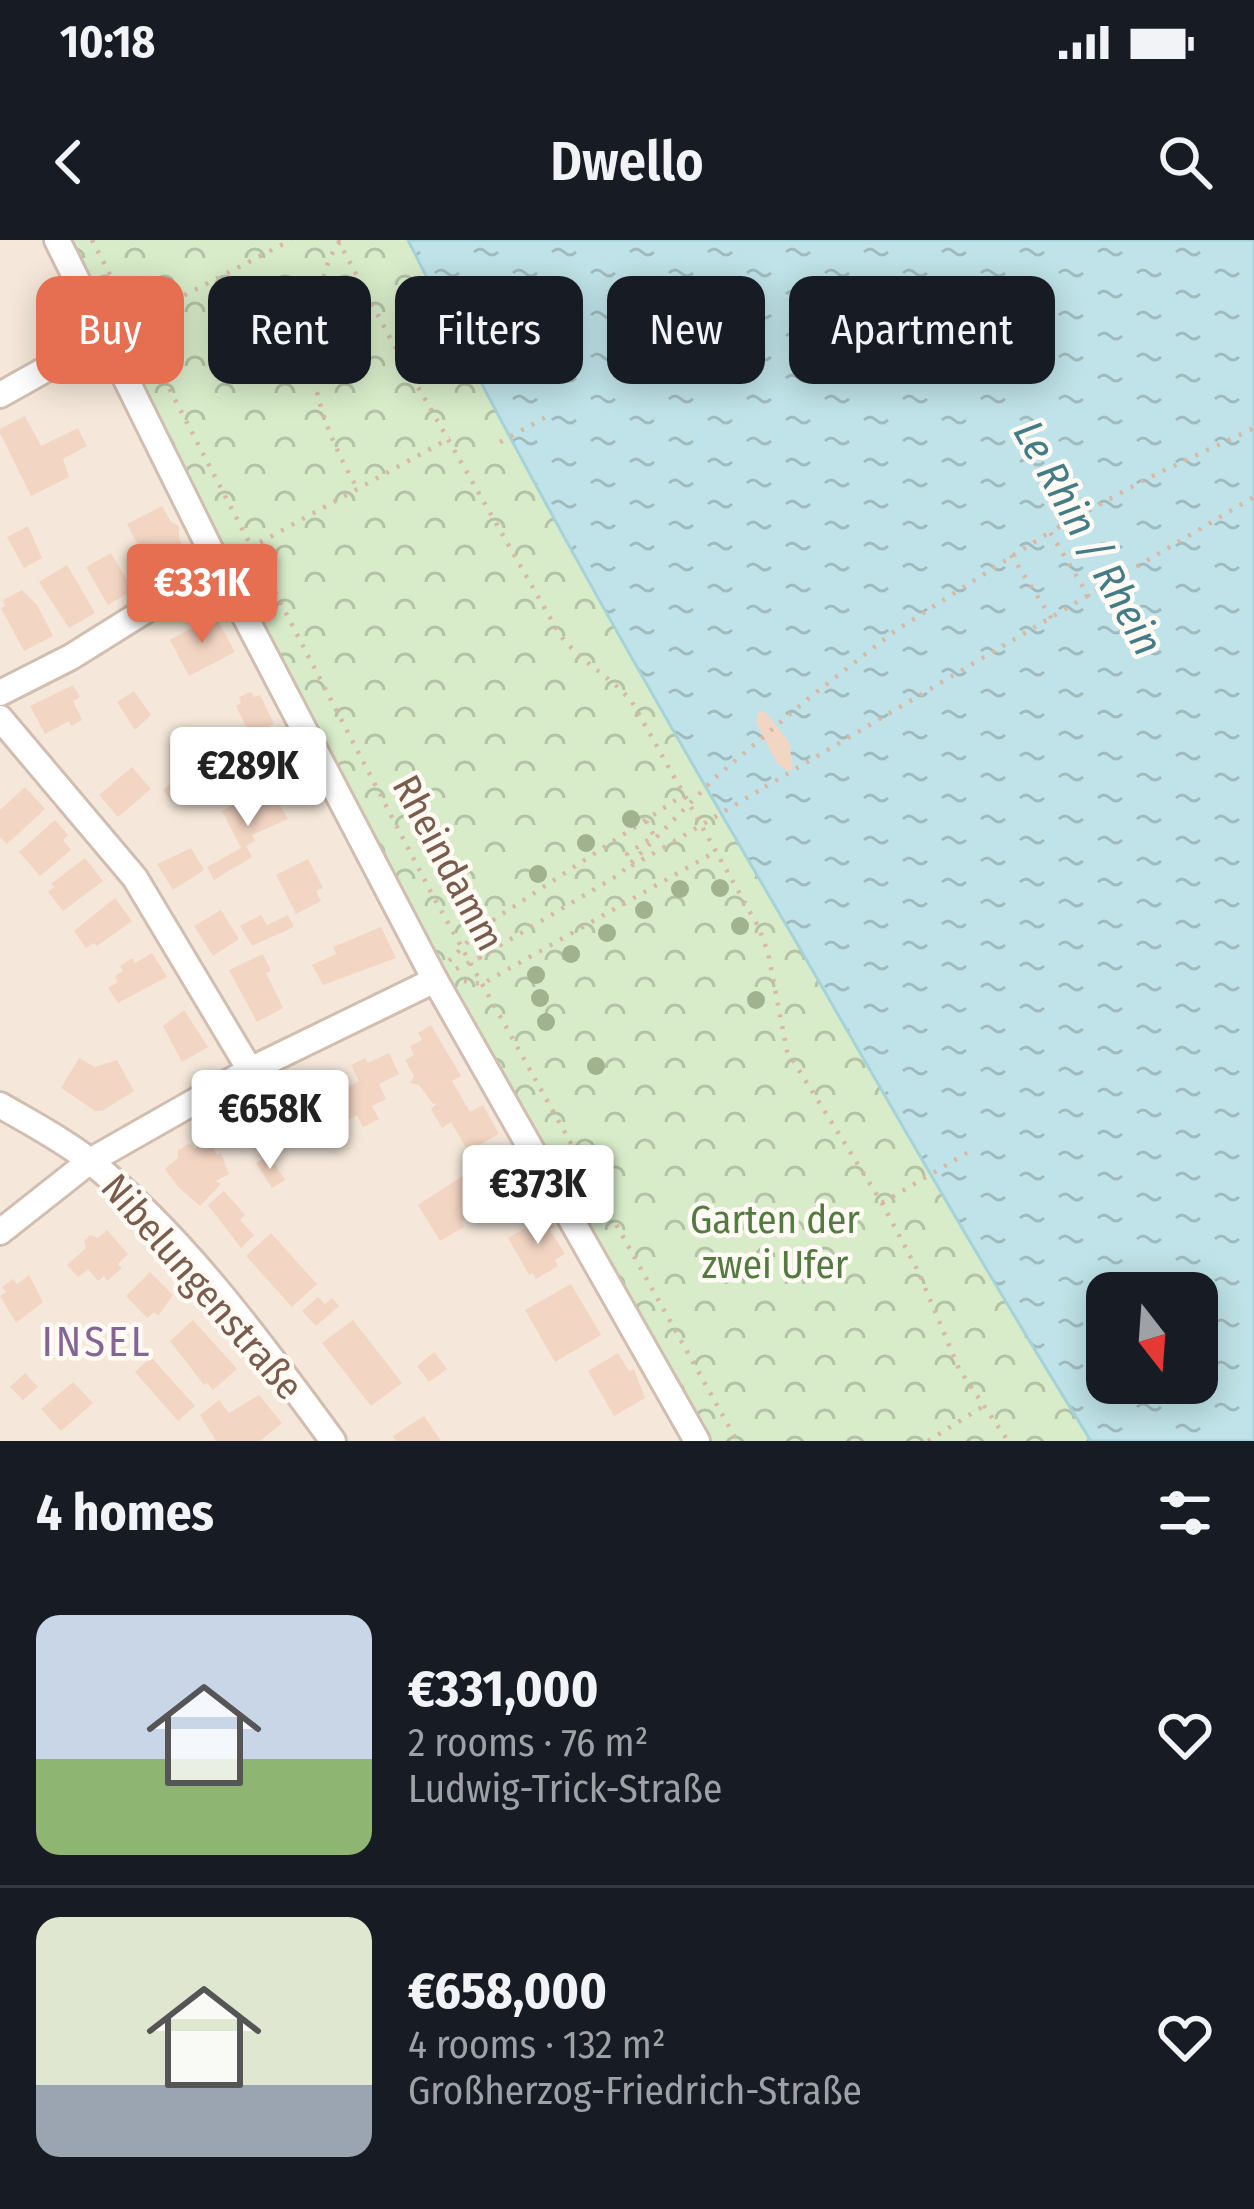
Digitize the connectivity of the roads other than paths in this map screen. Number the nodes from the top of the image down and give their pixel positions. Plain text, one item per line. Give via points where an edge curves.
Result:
1 (57, 240) edge
2 (75, 276) edge
3 (36, 375) edge
4 (131, 384) edge
5 (0, 395) edge
6 (226, 561) junction
7 (0, 693) edge
8 (0, 718) edge
9 (435, 980) junction
10 (250, 1070) junction
11 (0, 1105) edge
12 (90, 1162) junction
13 (0, 1232) edge
14 (333, 1441) edge
15 (697, 1441) edge

1 - 2 street
3 - 5 street
4 - 6 street
6 - 7 street
6 - 9 street
8 - 10 street via 135,878
9 - 10 street
9 - 15 street
10 - 12 street
11 - 12 street, Nibelungenstraße
12 - 13 street
12 - 14 street, Nibelungenstraße via 256,1335

